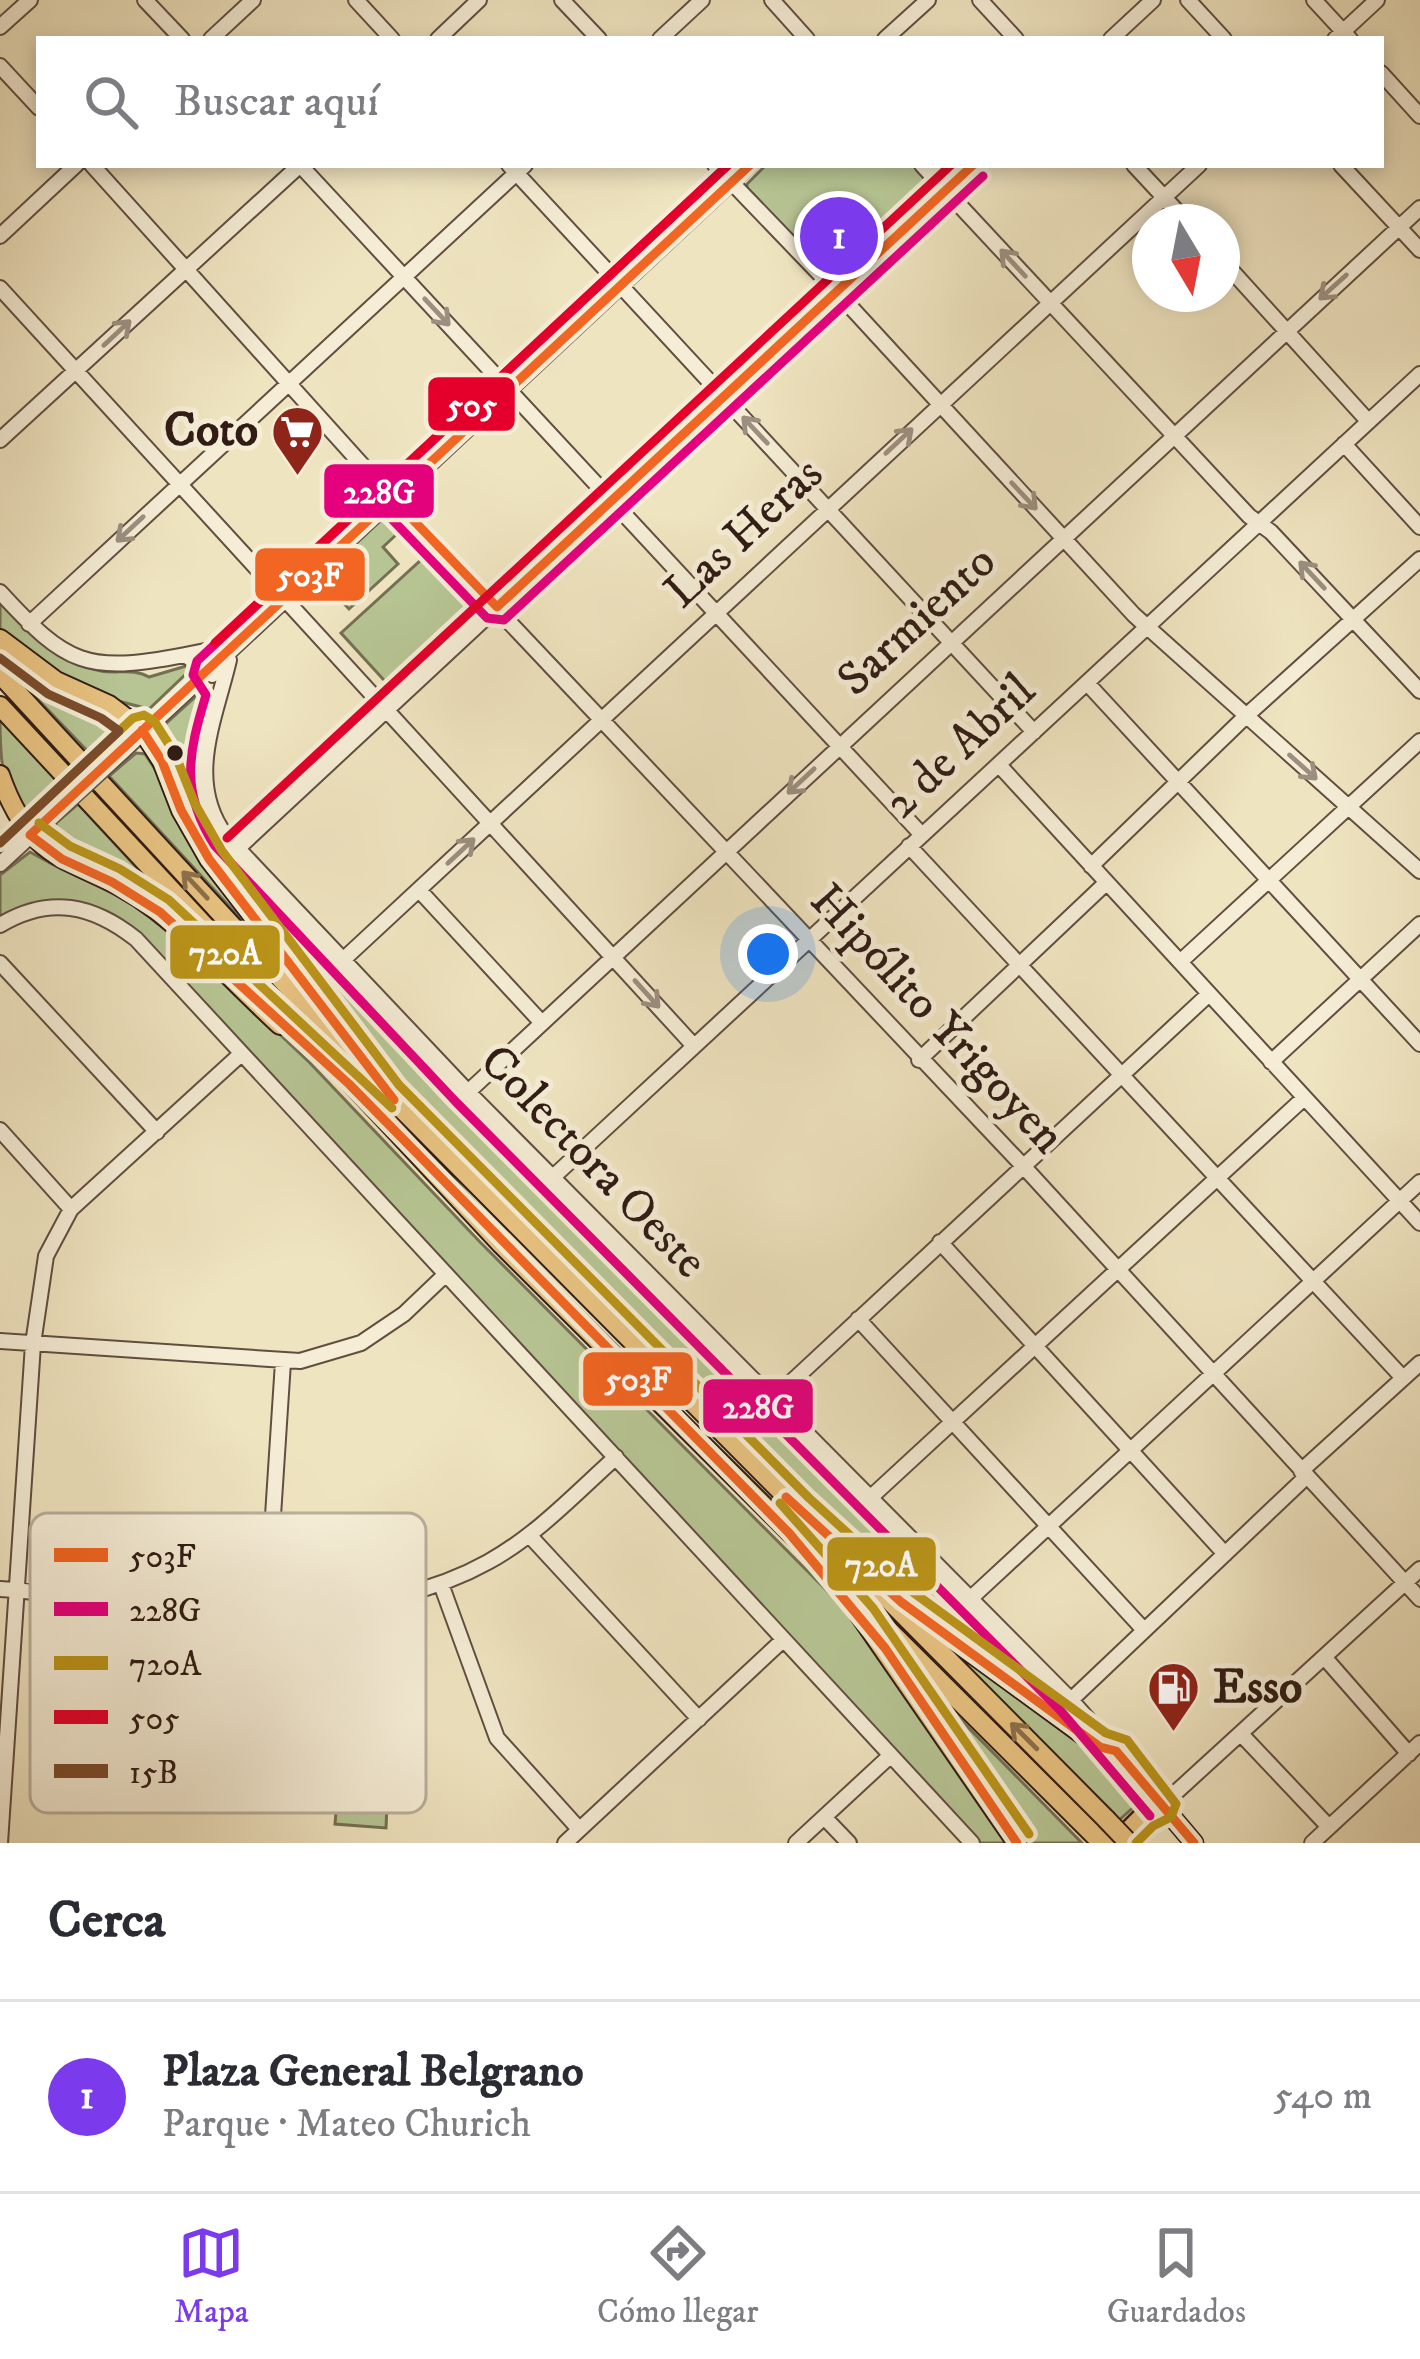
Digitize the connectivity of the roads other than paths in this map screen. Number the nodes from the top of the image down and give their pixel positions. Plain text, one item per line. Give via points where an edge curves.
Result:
1 (30, 0) edge
2 (145, 0) edge
3 (253, 0) edge
4 (356, 0) edge
5 (479, 0) edge
6 (562, 0) edge
7 (702, 0) edge
8 (772, 0) edge
9 (928, 0) edge
10 (980, 0) edge
11 (1153, 0) edge
12 (1188, 0) edge
13 (1314, 0) edge
14 (1377, 0) edge
15 (0, 27) edge
16 (179, 36) edge
17 (214, 36) edge
18 (389, 36) edge
19 (441, 36) edge
20 (596, 36) edge
21 (664, 36) edge
22 (804, 36) edge
23 (888, 36) edge
24 (1013, 36) edge
25 (1114, 36) edge
26 (1221, 36) edge
27 (1342, 36) edge
28 (1344, 36) edge
29 (0, 66) edge
30 (1384, 76) edge
31 (36, 105) edge
32 (1420, 116) edge
33 (73, 168) edge
34 (95, 168) edge
35 (297, 168) edge
36 (303, 168) edge
37 (517, 168) edge
38 (718, 168) edge
39 (747, 168) edge
40 (925, 168) edge
41 (970, 168) edge
42 (1137, 168) edge
43 (1195, 168) edge
44 (1344, 168) edge
45 (731, 183) junction
46 (945, 190) junction
47 (1164, 197) junction
48 (1170, 204) edge
49 (1420, 208) edge
50 (1399, 227) junction
51 (0, 236) edge
52 (1420, 250) edge
53 (186, 269) junction
54 (404, 278) junction
55 (1240, 279) edge
56 (621, 287) junction
57 (0, 289) edge
58 (836, 291) junction
59 (1050, 302) junction
60 (1286, 329) junction
61 (77, 370) junction
62 (1420, 374) edge
63 (292, 383) junction
64 (509, 389) junction
65 (725, 398) junction
66 (940, 403) junction
67 (1368, 422) junction
68 (1172, 434) junction
69 (0, 440) edge
70 (1344, 444) junction
71 (179, 484) junction
72 (391, 497) junction
73 (612, 502) junction
74 (828, 509) junction
75 (1260, 523) junction
76 (1420, 526) edge
77 (1063, 538) junction
78 (1420, 559) edge
79 (0, 592) edge
80 (284, 598) junction
81 (497, 607) junction
82 (715, 614) junction
83 (1354, 620) junction
84 (29, 624) junction
85 (1149, 627) junction
86 (0, 639) edge
87 (951, 643) junction
88 (225, 654) junction
89 (185, 655) junction
90 (208, 671) junction
91 (0, 674) edge
92 (1087, 682) junction
93 (1420, 691) edge
94 (221, 696) junction
95 (0, 706) edge
96 (386, 710) junction
97 (1246, 716) junction
98 (604, 718) junction
99 (142, 730) junction
100 (1034, 732) junction
101 (1420, 741) edge
102 (838, 746) junction
103 (999, 765) junction
104 (0, 775) edge
105 (1177, 782) junction
106 (1348, 808) junction
107 (490, 823) junction
108 (30, 835) junction
109 (922, 835) junction
110 (909, 846) junction
111 (237, 849) junction
112 (727, 851) junction
113 (0, 864) edge
114 (1091, 866) junction
115 (1420, 871) edge
116 (1268, 881) junction
117 (1106, 884) junction
118 (419, 890) junction
119 (1420, 924) edge
120 (0, 925) edge
121 (808, 939) junction
122 (613, 957) junction
123 (344, 959) junction
124 (0, 962) edge
125 (1180, 962) junction
126 (1019, 964) junction
127 (1360, 980) junction
128 (1209, 994) junction
129 (542, 1023) junction
130 (1420, 1044) edge
131 (694, 1046) junction
132 (241, 1054) junction
133 (919, 1060) junction
134 (1271, 1062) junction
135 (1122, 1074) junction
136 (349, 1084) junction
137 (468, 1092) junction
138 (388, 1095) junction
139 (1304, 1098) junction
140 (0, 1130) edge
141 (157, 1132) junction
142 (1025, 1168) junction
143 (1216, 1177) junction
144 (552, 1178) junction
145 (1420, 1182) edge
146 (1400, 1201) junction
147 (71, 1209) junction
148 (1420, 1223) edge
149 (940, 1242) junction
150 (1117, 1271) junction
151 (446, 1274) junction
152 (1312, 1282) junction
153 (858, 1319) junction
154 (0, 1341) edge
155 (33, 1343) junction
156 (1036, 1346) junction
157 (283, 1363) junction
158 (1420, 1363) edge
159 (1210, 1375) junction
160 (1403, 1378) junction
161 (772, 1400) junction
162 (952, 1422) junction
163 (1127, 1450) junction
164 (616, 1457) junction
165 (1304, 1474) junction
166 (870, 1498) junction
167 (799, 1509) junction
168 (273, 1513) edge
169 (1046, 1525) junction
170 (789, 1533) junction
171 (530, 1535) junction
172 (1226, 1554) junction
173 (1420, 1569) edge
174 (1405, 1583) junction
175 (441, 1584) junction
176 (426, 1588) edge
177 (0, 1589) edge
178 (17, 1590) junction
179 (30, 1591) edge
180 (970, 1599) junction
181 (1420, 1599) edge
182 (1144, 1630) junction
183 (783, 1640) junction
184 (1324, 1658) junction
185 (1071, 1700) junction
186 (699, 1719) junction
187 (1241, 1734) junction
188 (1414, 1749) edge
189 (1116, 1751) junction
190 (890, 1756) junction
191 (1161, 1806) junction
192 (824, 1817) junction
193 (1329, 1827) junction
194 (579, 1829) junction
195 (1100, 1832) edge
196 (0, 1843) edge
197 (565, 1843) edge
198 (796, 1843) edge
199 (849, 1843) edge
200 (972, 1843) edge
201 (1017, 1843) edge
202 (1114, 1843) edge
203 (1129, 1843) edge
204 (1194, 1843) edge
205 (1312, 1843) edge

1 - 15 street
2 - 16 street
3 - 17 street
4 - 18 street
5 - 19 street
6 - 20 street
7 - 21 street
8 - 22 street
9 - 23 street
10 - 24 street
11 - 25 street
12 - 26 street
13 - 27 street
14 - 28 street
29 - 31 street
30 - 32 street
33 - 51 street
34 - 53 street, Hipólito Yrigoyen
35 - 53 street
36 - 54 street
37 - 54 street
37 - 56 street
38 - 45 street
39 - 45 street
40 - 46 street
41 - 46 street
42 - 47 street
43 - 47 street, Las Heras
44 - 50 street
45 - 56 street
45 - 58 street
46 - 58 street
59 -> 46 street
47 - 48 street
47 - 59 street, Las Heras
49 - 50 street, Sarmiento
50 - 52 street
50 -> 60 street, Sarmiento
61 -> 53 street
53 - 63 street, Hipólito Yrigoyen
54 - 63 street
54 -> 64 street
55 - 60 street
56 - 64 street
56 - 65 street
57 - 61 street
58 - 65 street
58 - 66 street
59 - 66 street, Las Heras
59 - 68 street
60 - 67 street
60 - 68 street, Sarmiento
61 - 69 street
61 - 71 street
62 - 67 street, 2 de Abril
63 - 71 street
63 - 72 street, Hipólito Yrigoyen
64 - 72 street
64 - 73 street
65 - 73 street
74 -> 65 street
74 -> 66 street, Las Heras
66 -> 77 street
67 - 70 street, 2 de Abril
68 - 75 street
68 - 77 street, Sarmiento
70 - 75 street, 2 de Abril
70 - 76 street
71 - 80 street
71 -> 84 street
72 - 80 street
72 - 81 street, Hipólito Yrigoyen
73 - 81 street
73 - 82 street
74 - 82 street, Las Heras
74 - 87 street
83 -> 75 street
75 - 85 street, 2 de Abril
77 - 85 street
77 - 87 street, Sarmiento
78 - 83 street
79 - 84 street
80 - 88 street
80 - 96 street
81 - 96 street
81 - 98 street, Hipólito Yrigoyen
82 - 98 street, Las Heras
82 - 102 street
83 - 93 street
83 - 97 street
84 - 89 street via 61,651 93,663
85 - 92 street, 2 de Abril
85 - 97 street
86 - 99 highway
87 - 100 street
87 - 102 street, Sarmiento
88 - 89 street
88 - 90 street
88 - 94 street, Colectora Oeste
89 - 90 street
90 - 94 street
90 - 99 street
138 -> 91 highway
92 - 100 street, 2 de Abril
92 - 105 street
94 - 111 street, Colectora Oeste via 204,783
95 - 136 highway
96 - 107 street
96 - 111 street
97 - 105 street
97 -> 106 street
98 - 107 street, Las Heras
98 - 112 street, Hipólito Yrigoyen
99 - 108 street, bridge
99 - 138 highway via 209,859
100 - 103 street, 2 de Abril
101 - 106 street
102 - 109 street
102 -> 112 street, Sarmiento
103 - 109 street, 2 de Abril
103 - 114 street
104 - 108 highway
105 - 114 street
105 - 116 street
106 - 115 street
106 - 116 street
118 -> 107 street, Las Heras
107 - 122 street
108 - 113 street
108 - 136 highway via 160,913
109 - 110 street, 2 de Abril
110 - 121 street, 2 de Abril
110 - 126 street
111 - 123 street, Colectora Oeste
112 - 121 street, Hipólito Yrigoyen
112 - 122 street, Sarmiento
114 - 117 street
116 - 125 street
116 - 127 street
117 - 125 street
117 - 126 street
118 - 123 street, Las Heras
118 - 129 street
119 - 127 street
120 - 132 street via 45,907 82,908 114,921
121 - 131 street, 2 de Abril
121 - 133 street, Hipólito Yrigoyen
122 - 129 street, Sarmiento
122 -> 131 street
123 - 137 street, Colectora Oeste
124 - 141 street
125 - 128 street
126 - 133 street
126 - 135 street
127 - 130 street
127 - 134 street
128 - 134 street
128 - 135 street
129 - 137 street, Sarmiento
131 - 144 street, 2 de Abril
132 - 141 street
132 - 151 street
133 - 142 street, Hipólito Yrigoyen
134 - 139 street
135 - 142 street
135 - 143 street
136 - 170 highway
137 - 144 street, Colectora Oeste
138 - 167 highway
139 - 143 street
139 - 146 street
140 - 147 street
141 - 147 street
142 - 149 street
142 - 150 street, Hipólito Yrigoyen
143 - 150 street
143 - 152 street
144 - 161 street, Colectora Oeste
145 - 146 street
146 - 148 street
146 - 152 street
147 - 155 street via 46,1256
149 - 153 street
149 - 156 street
150 - 156 street
150 - 159 street, Hipólito Yrigoyen
151 - 157 street via 362,1343
151 - 164 street
152 - 159 street
152 - 160 street
153 - 161 street
153 - 162 street
154 - 155 street
155 - 157 street
155 - 178 street
156 - 162 street
156 - 163 street
157 - 168 street
158 - 160 street
159 - 163 street
159 - 165 street, Hipólito Yrigoyen
160 - 165 street
161 - 166 street, Colectora Oeste
162 - 166 street
162 - 169 street
163 - 169 street
163 - 172 street
164 - 171 street
164 - 183 street
165 - 172 street
165 - 174 street, Hipólito Yrigoyen
166 - 180 street, Colectora Oeste
167 - 189 highway via 901,1602
195 -> 167 highway
169 - 180 street
169 - 182 street
170 - 195 highway
170 - 201 highway via 885,1648
171 - 175 street
171 - 186 street
172 - 182 street
173 - 174 street
174 - 181 street, Hipólito Yrigoyen
174 - 184 street
175 - 176 street
175 - 194 street via 497,1738
177 - 178 street
178 - 179 street
178 - 196 street
180 - 185 street, Colectora Oeste
182 - 185 street
183 - 186 street
183 - 190 street
184 - 187 street
184 - 188 street
185 - 189 street, Colectora Oeste
186 - 194 street
187 - 191 street
187 - 193 street
188 - 193 street
189 - 191 main road, Colectora Oeste
190 - 192 street
190 - 200 street
191 - 202 main road
191 - 204 main road, Colectora Oeste
192 - 198 street
192 - 199 street
193 - 205 street
194 - 197 street
195 - 203 highway, bridge

